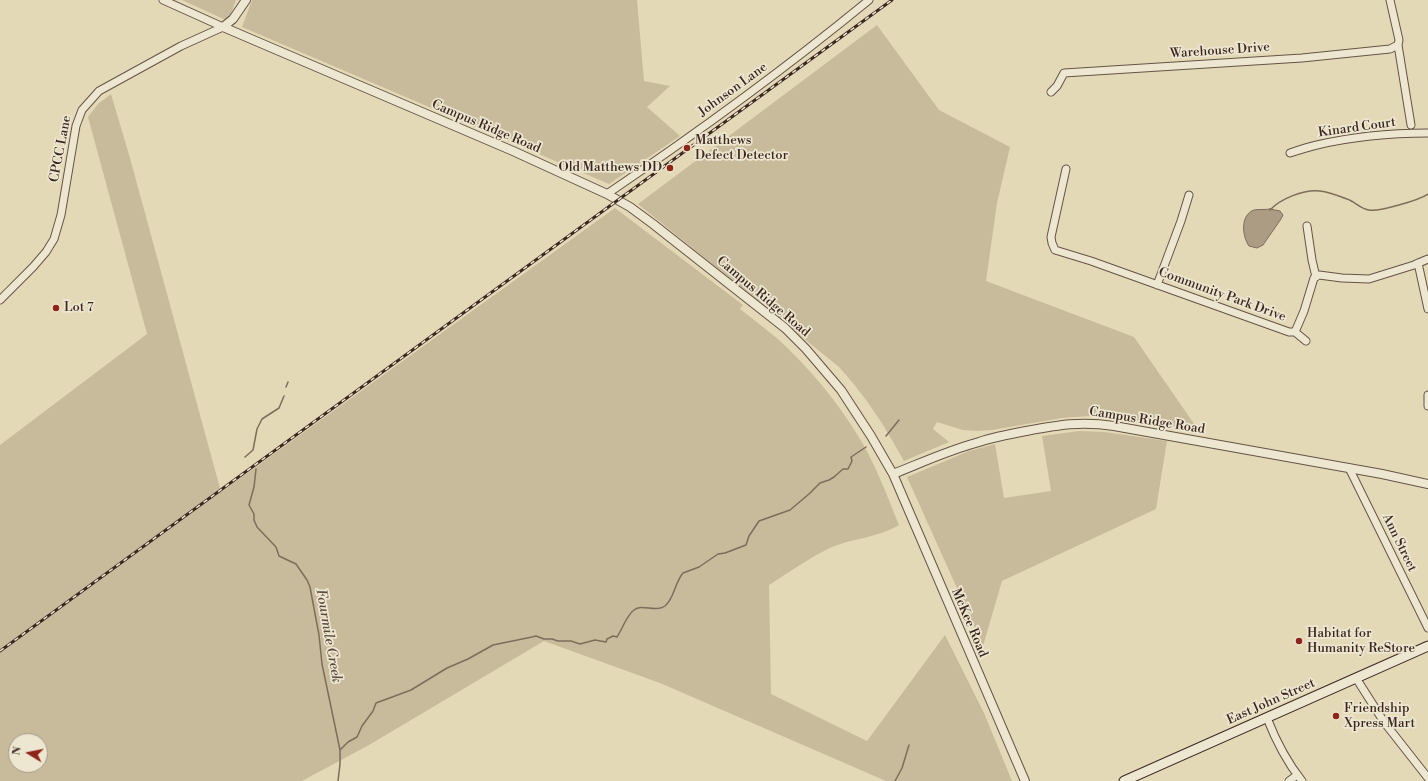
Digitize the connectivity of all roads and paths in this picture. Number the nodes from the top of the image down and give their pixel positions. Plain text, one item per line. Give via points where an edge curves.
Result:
1 (163, 0) edge
2 (246, 0) edge
3 (869, 0) edge
4 (1390, 0) edge
5 (223, 27) junction
6 (1398, 45) junction
7 (1051, 92) dead end
8 (1411, 125) dead end
9 (1428, 133) edge
10 (1290, 153) dead end
11 (1066, 169) dead end
12 (607, 194) junction
13 (1189, 195) dead end
14 (1307, 226) dead end
15 (1428, 259) edge
16 (1418, 263) junction
17 (1316, 277) junction
18 (1157, 285) junction
19 (0, 300) edge
20 (1428, 309) edge
21 (1295, 332) junction
22 (1306, 341) dead end
23 (1428, 395) edge
24 (1428, 406) edge
25 (1349, 468) junction
26 (893, 474) junction
27 (1428, 484) edge
28 (1428, 628) edge
29 (1428, 646) edge
30 (1356, 678) junction
31 (1267, 718) junction
32 (1297, 775) junction
33 (1428, 778) edge
34 (1025, 781) edge
35 (1124, 781) edge
36 (1289, 781) edge
37 (1302, 781) edge

1 - 5 street, Campus Ridge Road
2 - 5 street, CPCC Lane via 233,19
3 - 12 street, Johnson Lane via 766,81
4 - 6 street
5 - 12 street, Campus Ridge Road
5 - 19 street, CPCC Lane via 181,46 99,91 86,104 76,126 61,215 54,239 46,252
6 - 7 street, Warehouse Drive via 1390,49 1302,58 1064,73
6 - 8 street
9 - 10 street, Kinard Court via 1337,141
11 - 18 street, Community Park Drive via 1051,236 1055,250
12 - 26 street, Campus Ridge Road via 653,224 785,328 806,348 854,409
13 - 18 street
14 - 17 street
15 - 16 street
16 - 17 street via 1370,279 1319,275
16 - 20 street
17 - 21 street, Community Park Drive
18 - 21 street, Community Park Drive
21 - 22 street
23 - 24 street
25 - 26 street, Campus Ridge Road via 1092,423 1072,423 991,438
25 - 27 street, Campus Ridge Road
25 - 28 street, Ann Street
26 - 34 street, McKee Road
29 - 30 main road, East John Street
30 - 31 main road, East John Street
30 - 33 street via 1384,722
31 - 32 street via 1277,743
31 - 35 main road, East John Street
32 - 36 street
32 - 37 street

